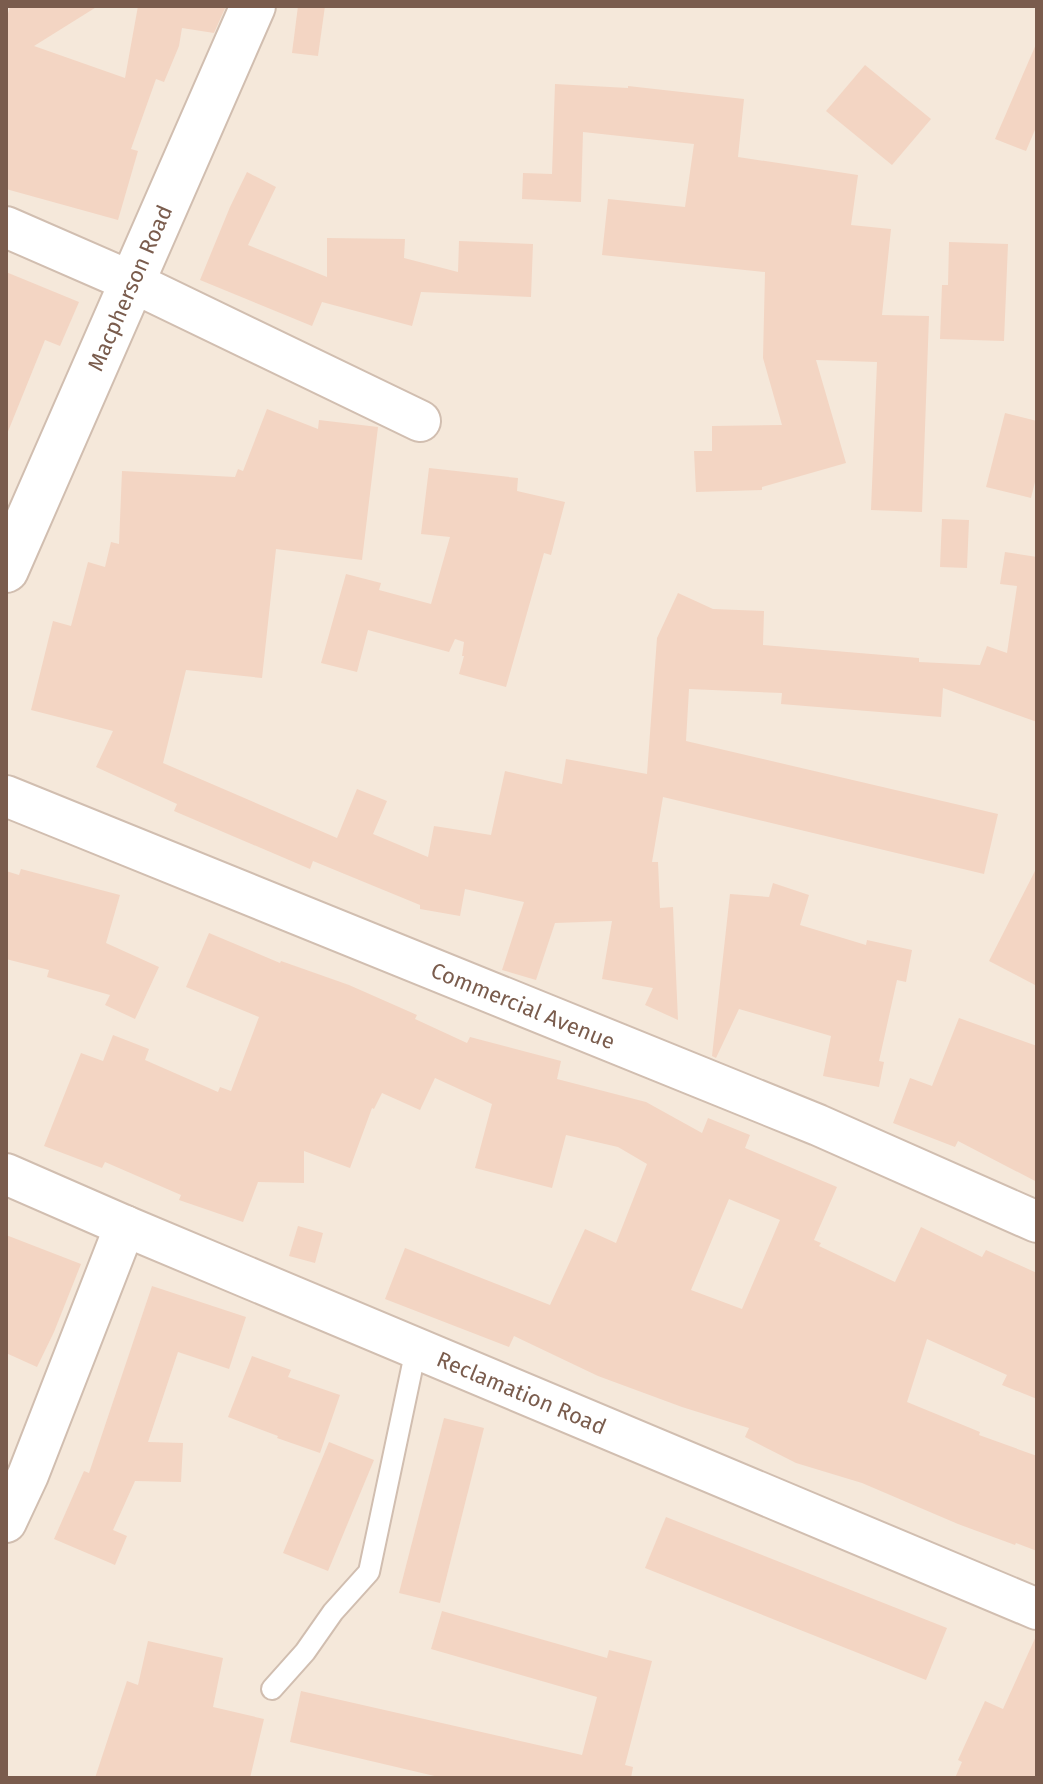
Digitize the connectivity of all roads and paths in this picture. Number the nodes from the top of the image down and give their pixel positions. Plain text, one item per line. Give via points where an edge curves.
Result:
1 (253, 6) edge
2 (6, 227) edge
3 (132, 282) junction
4 (420, 421) dead end
5 (6, 570) edge
6 (6, 796) edge
7 (6, 1174) edge
8 (1037, 1222) edge
9 (125, 1226) junction
10 (416, 1349) junction
11 (6, 1522) edge
12 (1037, 1609) edge
13 (272, 1689) dead end

1 - 3 street, Macpherson Road
2 - 3 street
3 - 4 street
3 - 5 street, Macpherson Road
6 - 8 street, Commercial Avenue via 818,1125
7 - 9 street, Reclamation Road
9 - 10 street, Reclamation Road
9 - 11 street
10 - 12 street, Reclamation Road
10 - 13 lane via 369,1572

